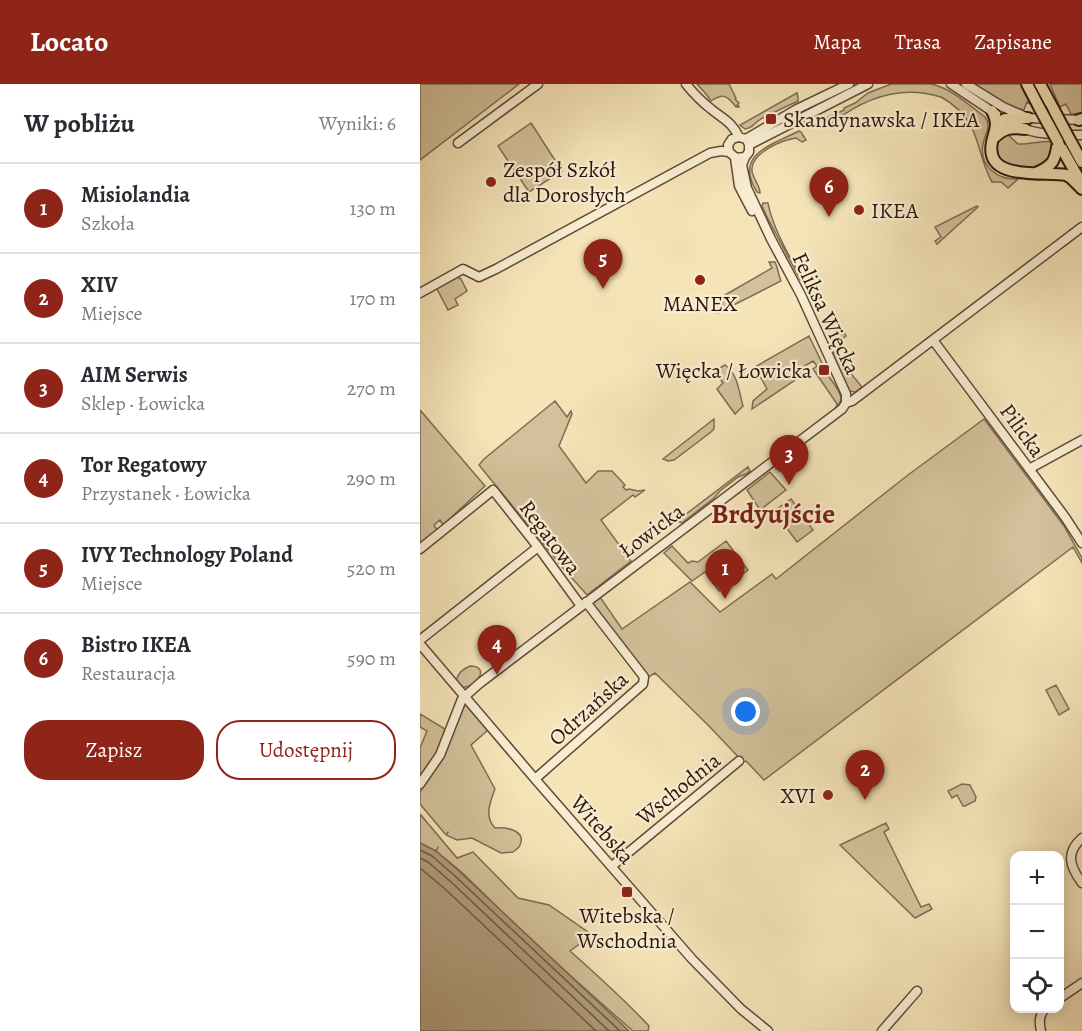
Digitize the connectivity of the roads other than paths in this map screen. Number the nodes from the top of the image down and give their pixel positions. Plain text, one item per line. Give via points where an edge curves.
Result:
1 (538, 84) edge
2 (686, 84) edge
3 (849, 84) edge
4 (868, 84) edge
5 (951, 84) edge
6 (966, 84) edge
7 (1027, 84) edge
8 (1040, 84) edge
9 (1046, 84) edge
10 (1047, 97) junction
11 (992, 111) joint
12 (1081, 120) edge
13 (1001, 121) junction
14 (1027, 124) junction
15 (1082, 135) edge
16 (1060, 138) junction
17 (993, 139) junction
18 (458, 143) dead end
19 (737, 145) junction
20 (1082, 162) edge
21 (1035, 174) junction
22 (1082, 184) edge
23 (1082, 189) edge
24 (1082, 227) edge
25 (771, 239) junction
26 (420, 293) edge
27 (933, 340) junction
28 (846, 403) junction
29 (1082, 440) edge
30 (1029, 468) junction
31 (1082, 543) edge
32 (538, 547) junction
33 (420, 549) edge
34 (583, 604) junction
35 (420, 642) edge
36 (465, 696) junction
37 (739, 761) dead end
38 (535, 779) junction
39 (420, 784) edge
40 (1082, 838) edge
41 (612, 866) junction
42 (1082, 883) edge
43 (1082, 983) edge
44 (917, 991) dead end
45 (1064, 995) edge
46 (1042, 1013) edge
47 (768, 1031) edge
48 (882, 1031) edge
49 (1041, 1031) edge

1 - 18 street
2 - 19 street via 733,125
3 - 19 street
4 - 19 street
5 - 11 street
6 - 14 street
7 - 16 main road, bridge
8 - 10 main road
9 - 10 main road
10 - 20 main road, bridge
11 - 13 main road
12 - 14 street
13 - 14 main road
13 - 17 main road
14 - 16 street
14 - 17 main road via 1001,131
15 - 16 street
16 - 21 main road via 1053,162
16 - 22 main road
17 - 21 main road via 992,153 1000,166
19 - 25 street, Feliksa Więcka via 739,186
19 - 25 street, Feliksa Więcka via 741,158 745,157 747,188
19 - 26 street via 718,146 479,277 463,269
21 - 23 main road via 1063,174
24 - 27 street, Łowicka
25 - 28 street, Feliksa Więcka via 801,295 846,394
27 - 28 street, Łowicka
27 - 30 street, Pilicka
28 - 34 street, Łowicka
29 - 30 street
30 - 31 street, Pilicka
32 - 33 street, Regatowa via 493,490
32 - 34 street, Regatowa
32 - 35 street
34 - 36 street, Łowicka
34 - 38 street, Odrzańska via 644,677 644,684
35 - 36 street, Witebska
36 - 38 street, Witebska
36 - 39 street, Łowicka via 440,755
37 - 41 street, Wschodnia
38 - 41 street, Witebska
40 - 42 street via 1071,858 1071,866
41 - 47 street, Witebska via 723,992
43 - 45 street
44 - 48 street
46 - 49 street

